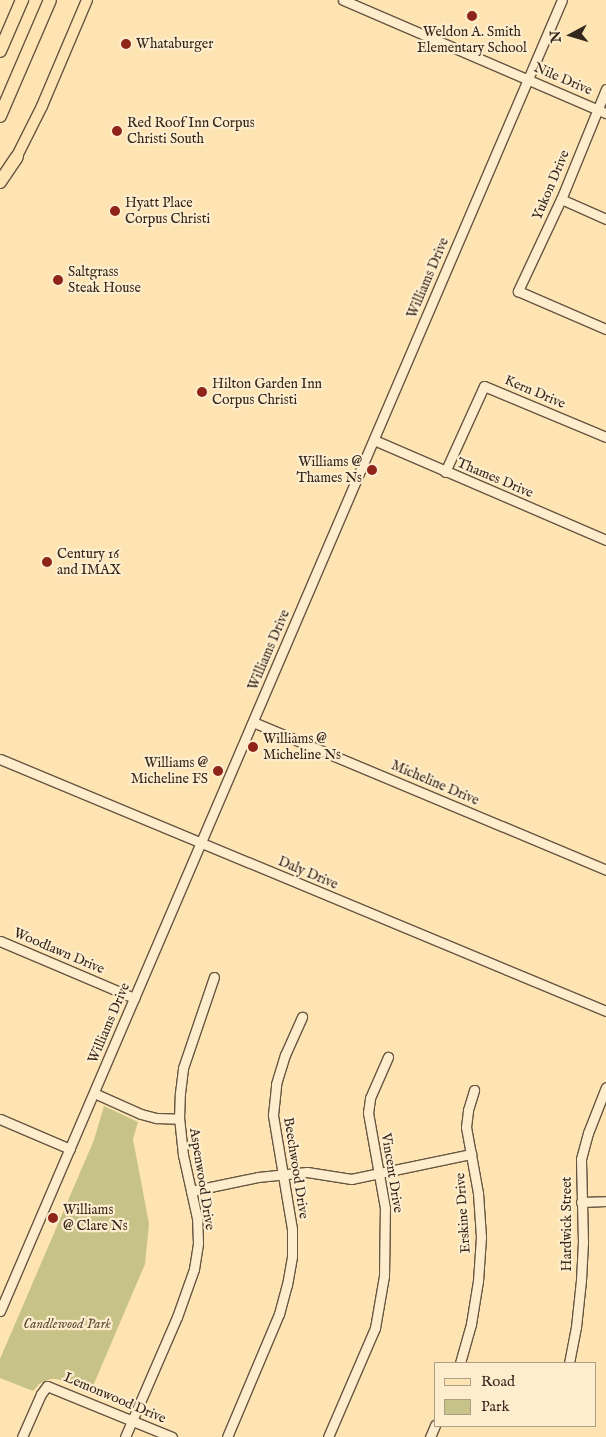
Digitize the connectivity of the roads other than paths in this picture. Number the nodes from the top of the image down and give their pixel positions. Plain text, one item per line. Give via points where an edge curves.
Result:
1 (22, 0) edge
2 (50, 0) edge
3 (85, 0) edge
4 (343, 0) edge
5 (562, 0) edge
6 (0, 52) edge
7 (528, 80) junction
8 (606, 89) edge
9 (602, 111) edge
10 (0, 116) edge
11 (17, 157) junction
12 (0, 182) edge
13 (0, 190) edge
14 (561, 200) junction
15 (606, 219) edge
16 (606, 329) edge
17 (606, 437) edge
18 (374, 440) junction
19 (445, 472) junction
20 (606, 540) edge
21 (253, 722) junction
22 (0, 759) edge
23 (201, 843) junction
24 (605, 868) edge
25 (0, 941) edge
26 (214, 977) dead end
27 (134, 998) junction
28 (606, 1011) edge
29 (302, 1017) dead end
30 (388, 1056) dead end
31 (606, 1087) edge
32 (474, 1090) dead end
33 (94, 1093) junction
34 (0, 1119) edge
35 (179, 1119) junction
36 (70, 1149) junction
37 (471, 1154) junction
38 (284, 1174) junction
39 (380, 1174) junction
40 (191, 1191) junction
41 (606, 1201) edge
42 (581, 1202) junction
43 (0, 1284) edge
44 (10, 1288) junction
45 (0, 1311) edge
46 (460, 1362) edge
47 (569, 1362) edge
48 (132, 1420) junction
49 (22, 1437) edge
50 (125, 1437) edge
51 (172, 1437) edge
52 (227, 1437) edge
53 (328, 1437) edge

1 - 6 highway
2 - 10 highway
3 - 11 main road via 42,106
4 - 7 street, Nile Drive
5 - 7 street, Williams Drive
7 - 9 street, Nile Drive
7 - 18 street, Williams Drive
8 - 9 street, Yukon Drive
9 - 14 street, Yukon Drive
11 - 12 highway
11 - 13 main road
14 - 15 street
14 - 16 street, Yukon Drive via 518,291
17 - 19 street, Kern Drive via 484,386
18 - 19 street, Thames Drive
18 - 21 street, Williams Drive
19 - 20 street, Thames Drive
21 - 23 street, Williams Drive
21 - 24 street, Micheline Drive
22 - 23 street, Daly Drive
23 - 27 street, Williams Drive
23 - 28 street, Daly Drive
25 - 27 street, Woodlawn Drive
26 - 35 street, Aspenwood Drive via 183,1068
27 - 33 street, Williams Drive
29 - 38 street, Beechwood Drive via 276,1084 273,1115
30 - 39 street, Vincent Drive via 370,1098 368,1113
31 - 42 street, Hardwick Street via 581,1158
32 - 37 street, Erskine Drive via 466,1127
33 - 35 street via 142,1114
33 - 36 street, Williams Drive
34 - 36 street
35 - 40 street, Aspenwood Drive
36 - 44 street, Williams Drive
37 - 39 street
37 - 46 street, Erskine Drive via 481,1236 471,1324
38 - 39 street via 307,1172 351,1179
38 - 40 street
38 - 52 street, Beechwood Drive via 292,1229 287,1285 279,1314
39 - 53 street, Vincent Drive via 386,1243 375,1328
40 - 48 street, Aspenwood Drive via 198,1243 194,1269
41 - 42 street
42 - 47 street, Hardwick Street via 581,1280
43 - 44 street
44 - 45 street, Williams Drive
48 - 49 street, Lemonwood Drive via 47,1386 40,1394
48 - 50 street, Aspenwood Drive
48 - 51 street, Lemonwood Drive

